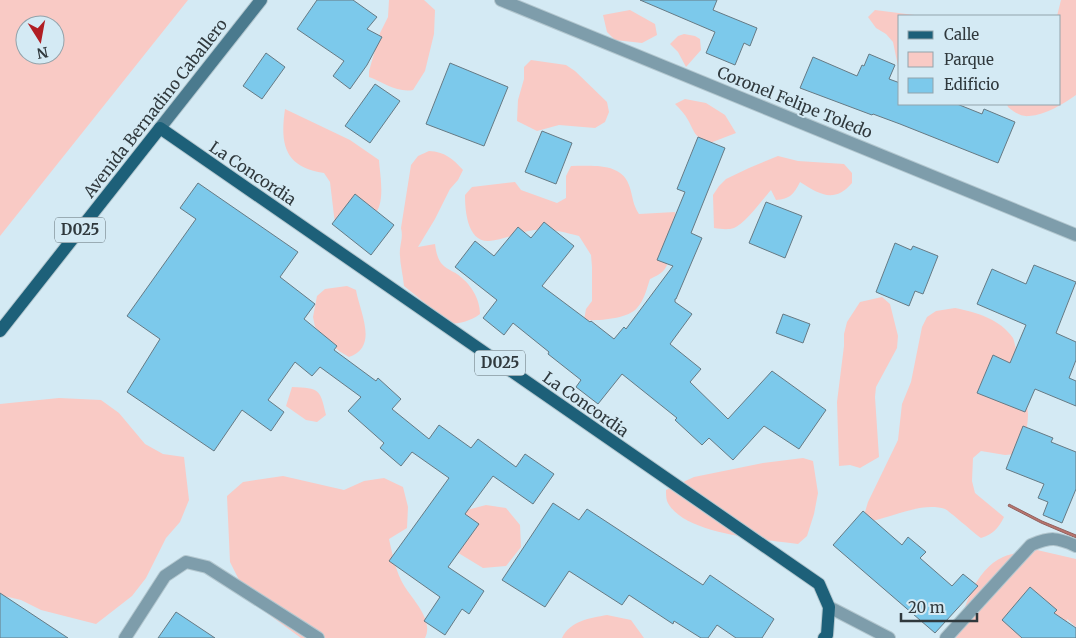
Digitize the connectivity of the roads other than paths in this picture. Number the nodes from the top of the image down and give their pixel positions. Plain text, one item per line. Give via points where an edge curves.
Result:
1 (261, 0) edge
2 (501, 0) edge
3 (160, 128) junction
4 (1076, 235) edge
5 (0, 331) edge
6 (1076, 546) edge
7 (829, 607) junction
8 (125, 638) edge
9 (318, 638) edge
10 (824, 638) edge
11 (890, 638) edge
12 (946, 638) edge

1 - 3 street, Avenida Bernadino Caballero
2 - 4 street, Coronel Felipe Toledo
3 - 5 main road, Avenida Bernadino Caballero / D025
3 - 7 main road, La Concordia / D025 via 819,584
6 - 12 street via 1062,540 1047,539 1031,545
7 - 10 main road, D025
7 - 11 street
8 - 9 street via 165,576 186,562 207,567

